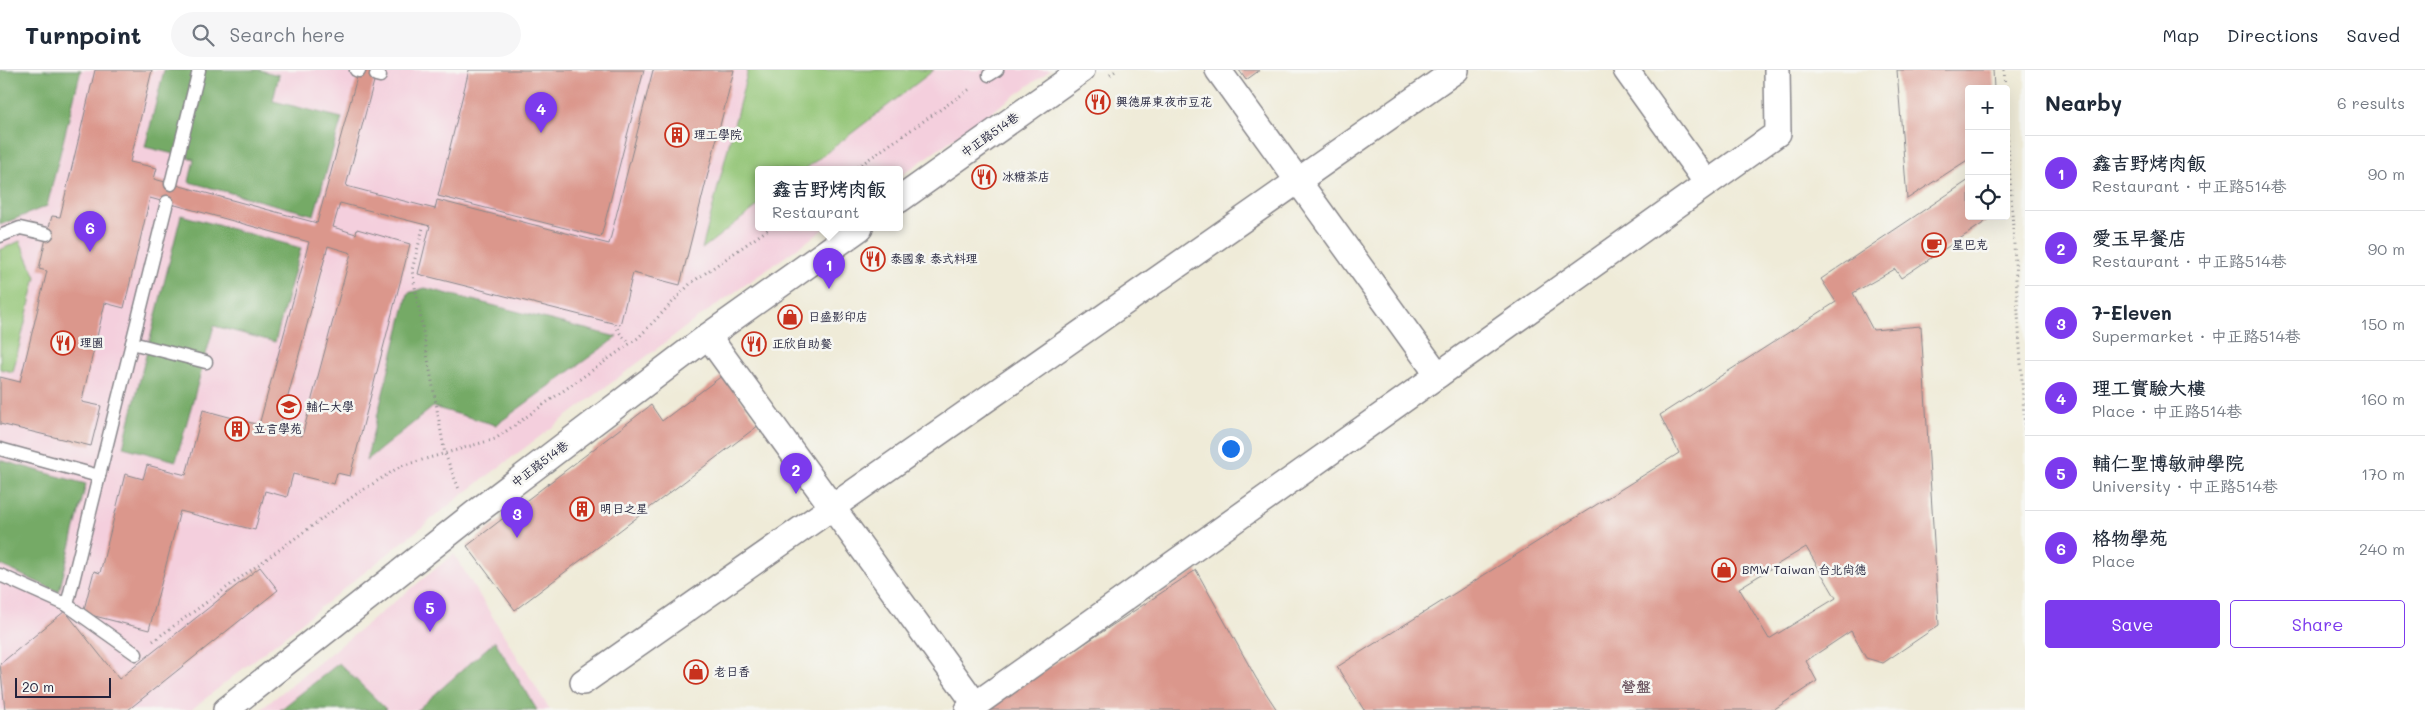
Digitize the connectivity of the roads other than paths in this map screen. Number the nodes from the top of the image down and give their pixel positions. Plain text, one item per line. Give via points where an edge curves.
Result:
1 (199, 70) edge
2 (1082, 70) edge
3 (1218, 70) edge
4 (1456, 70) edge
5 (1626, 70) edge
6 (1777, 70) edge
7 (1298, 181) junction
8 (1707, 183) junction
9 (171, 184) dead end
10 (903, 197) edge
11 (167, 202) dead end
12 (856, 231) edge
13 (47, 234) dead end
14 (0, 236) edge
15 (708, 336) junction
16 (132, 342) junction
17 (206, 362) dead end
18 (1438, 375) junction
19 (0, 449) edge
20 (99, 476) junction
21 (832, 508) junction
22 (0, 575) edge
23 (67, 605) junction
24 (136, 654) road end
25 (583, 682) dead end
26 (972, 707) edge
27 (226, 710) edge

1 - 9 lane
2 - 10 street, 中正路514巷
3 - 7 street
4 - 7 street
5 - 8 street
6 - 8 street via 1778,133
7 - 18 street
7 - 21 street
8 - 18 street
11 - 16 lane
12 - 15 street, 中正路514巷
13 - 14 lane via 20,228
15 - 21 street
15 - 27 street, 中正路514巷
16 - 17 lane
16 - 20 lane
18 - 26 street
19 - 20 lane
20 - 23 lane
21 - 25 street
21 - 26 street
22 - 23 lane
23 - 24 lane

